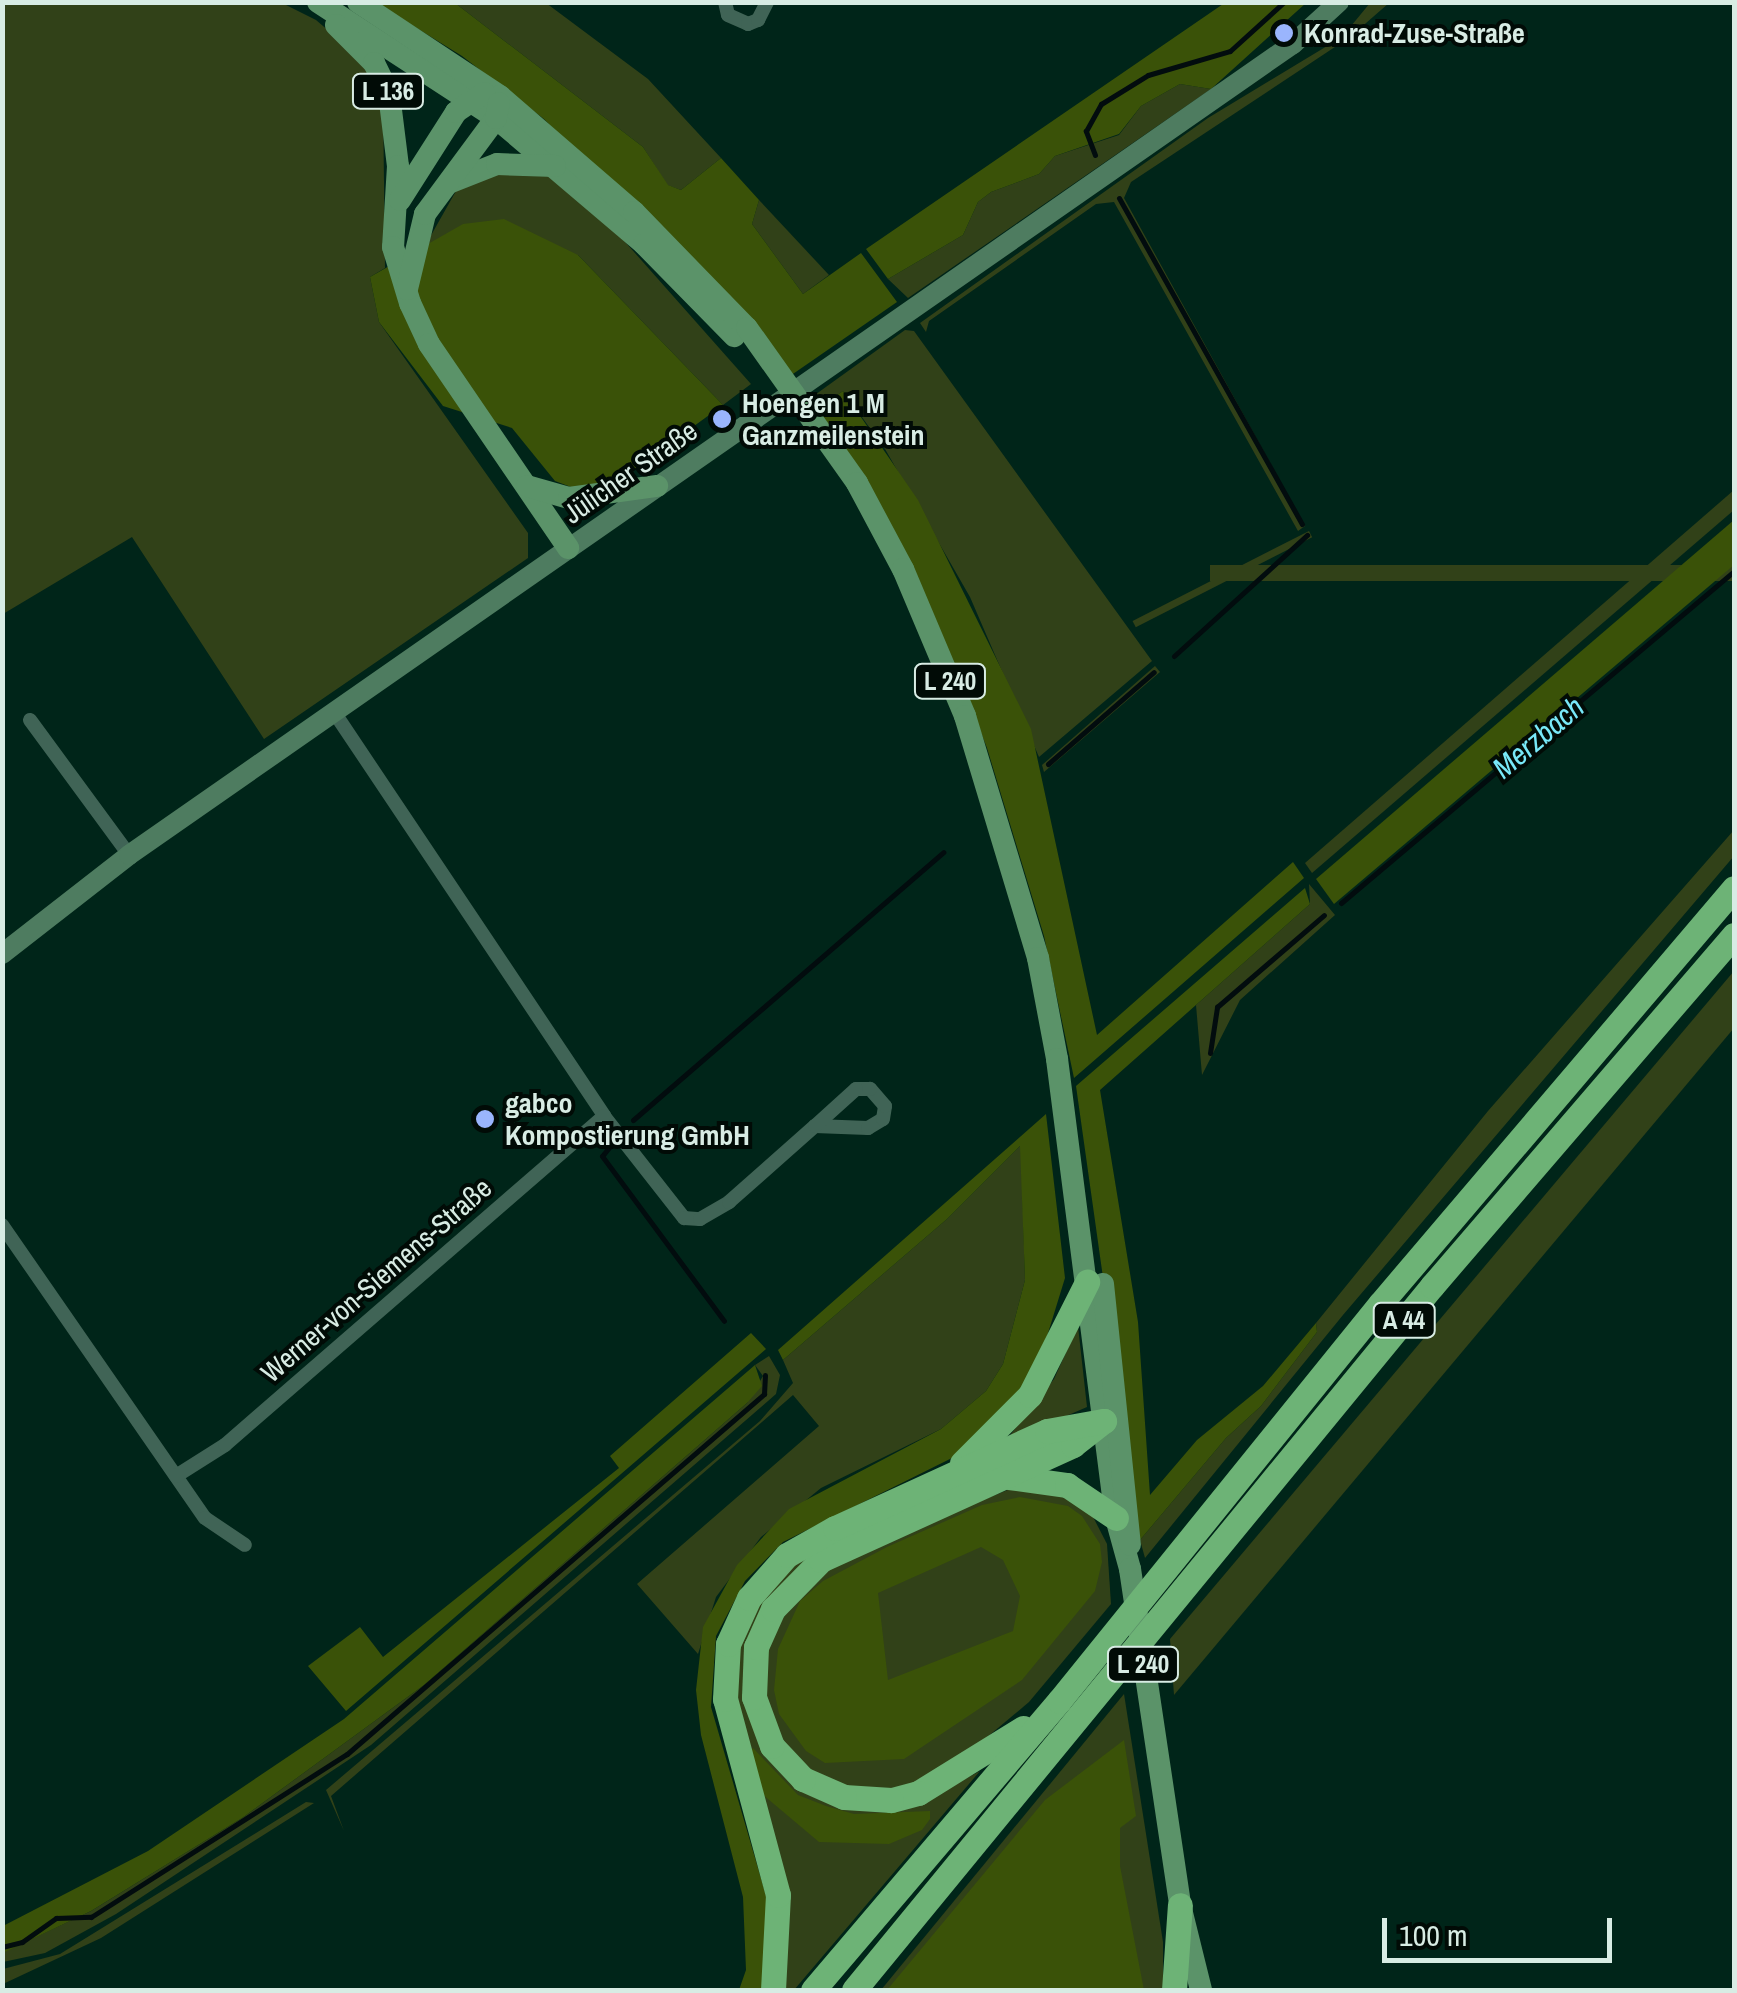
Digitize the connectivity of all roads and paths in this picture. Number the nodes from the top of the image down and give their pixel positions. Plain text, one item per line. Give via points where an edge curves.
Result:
1 (315, 2) edge
2 (358, 2) edge
3 (725, 2) edge
4 (767, 2) edge
5 (1339, 2) edge
6 (490, 101) junction
7 (556, 166) junction
8 (444, 186) junction
9 (396, 210) junction
10 (406, 293) junction
11 (741, 333) junction
12 (527, 486) junction
13 (657, 486) junction
14 (568, 548) junction
15 (334, 712) junction
16 (30, 720) dead end
17 (128, 855) junction
18 (1734, 888) edge
19 (1734, 935) edge
20 (2, 954) edge
21 (604, 1116) junction
22 (815, 1126) junction
23 (1076, 1168) junction
24 (2, 1225) edge
25 (1087, 1282) junction
26 (1104, 1421) junction
27 (176, 1476) junction
28 (948, 1477) junction
29 (1000, 1478) junction
30 (1116, 1518) junction
31 (244, 1545) dead end
32 (1130, 1568) junction
33 (1059, 1702) junction
34 (1180, 1905) junction
35 (773, 1990) edge
36 (813, 1990) edge
37 (854, 1990) edge
38 (1174, 1990) edge
39 (1201, 1990) edge

1 - 6 main road, L 240
1 - 9 main road, L 136 via 384,80 397,136
2 - 6 main road, L 240
3 - 4 street via 728,16 748,24
5 - 13 main road, Jülicher Straße via 1293,44
6 - 7 main road, L 240
6 - 8 main road
6 - 9 main road, L 136 via 407,184
6 - 11 main road, L 240 via 634,212
7 - 8 main road via 498,164
7 - 11 main road, L 240
8 - 10 main road via 419,229
9 - 10 main road, L 136 via 393,246
10 - 12 main road, L 136 via 429,344
11 - 23 main road, L 240 via 814,427 902,569 965,716 1038,958
12 - 13 main road via 568,498
12 - 14 main road, L 136
13 - 14 main road, Jülicher Straße
14 - 15 main road, Jülicher Straße
15 - 17 main road, Jülicher Straße
15 - 21 street
16 - 17 street
17 - 20 main road, Jülicher Straße
18 - 33 highway, A 44 via 1380,1304
19 - 37 highway, A 44 via 1432,1286
21 - 22 street via 684,1218 700,1218 729,1202
21 - 27 street, Werner-von-Siemens-Straße via 224,1446
22 - 22 street via 868,1128 883,1120 886,1106 870,1089 856,1089
23 - 25 main road, L 240
23 - 32 main road, L 240 via 1098,1249 1114,1363 1132,1514
24 - 27 street
25 - 26 main road, L 240
25 - 28 highway via 1030,1395
26 - 28 highway via 1046,1431
26 - 29 highway via 1074,1445
26 - 30 main road, L 240
27 - 31 street via 206,1518
28 - 35 highway via 787,1555 748,1598 732,1632 724,1684 730,1730 778,1895
29 - 30 highway via 1067,1485
29 - 33 highway via 864,1537 803,1574 762,1629 754,1660 757,1711 772,1746 802,1779 868,1800 942,1782
30 - 32 main road, L 240
32 - 34 main road, L 240
33 - 36 highway, A 44
34 - 38 highway
34 - 39 main road, L 240

